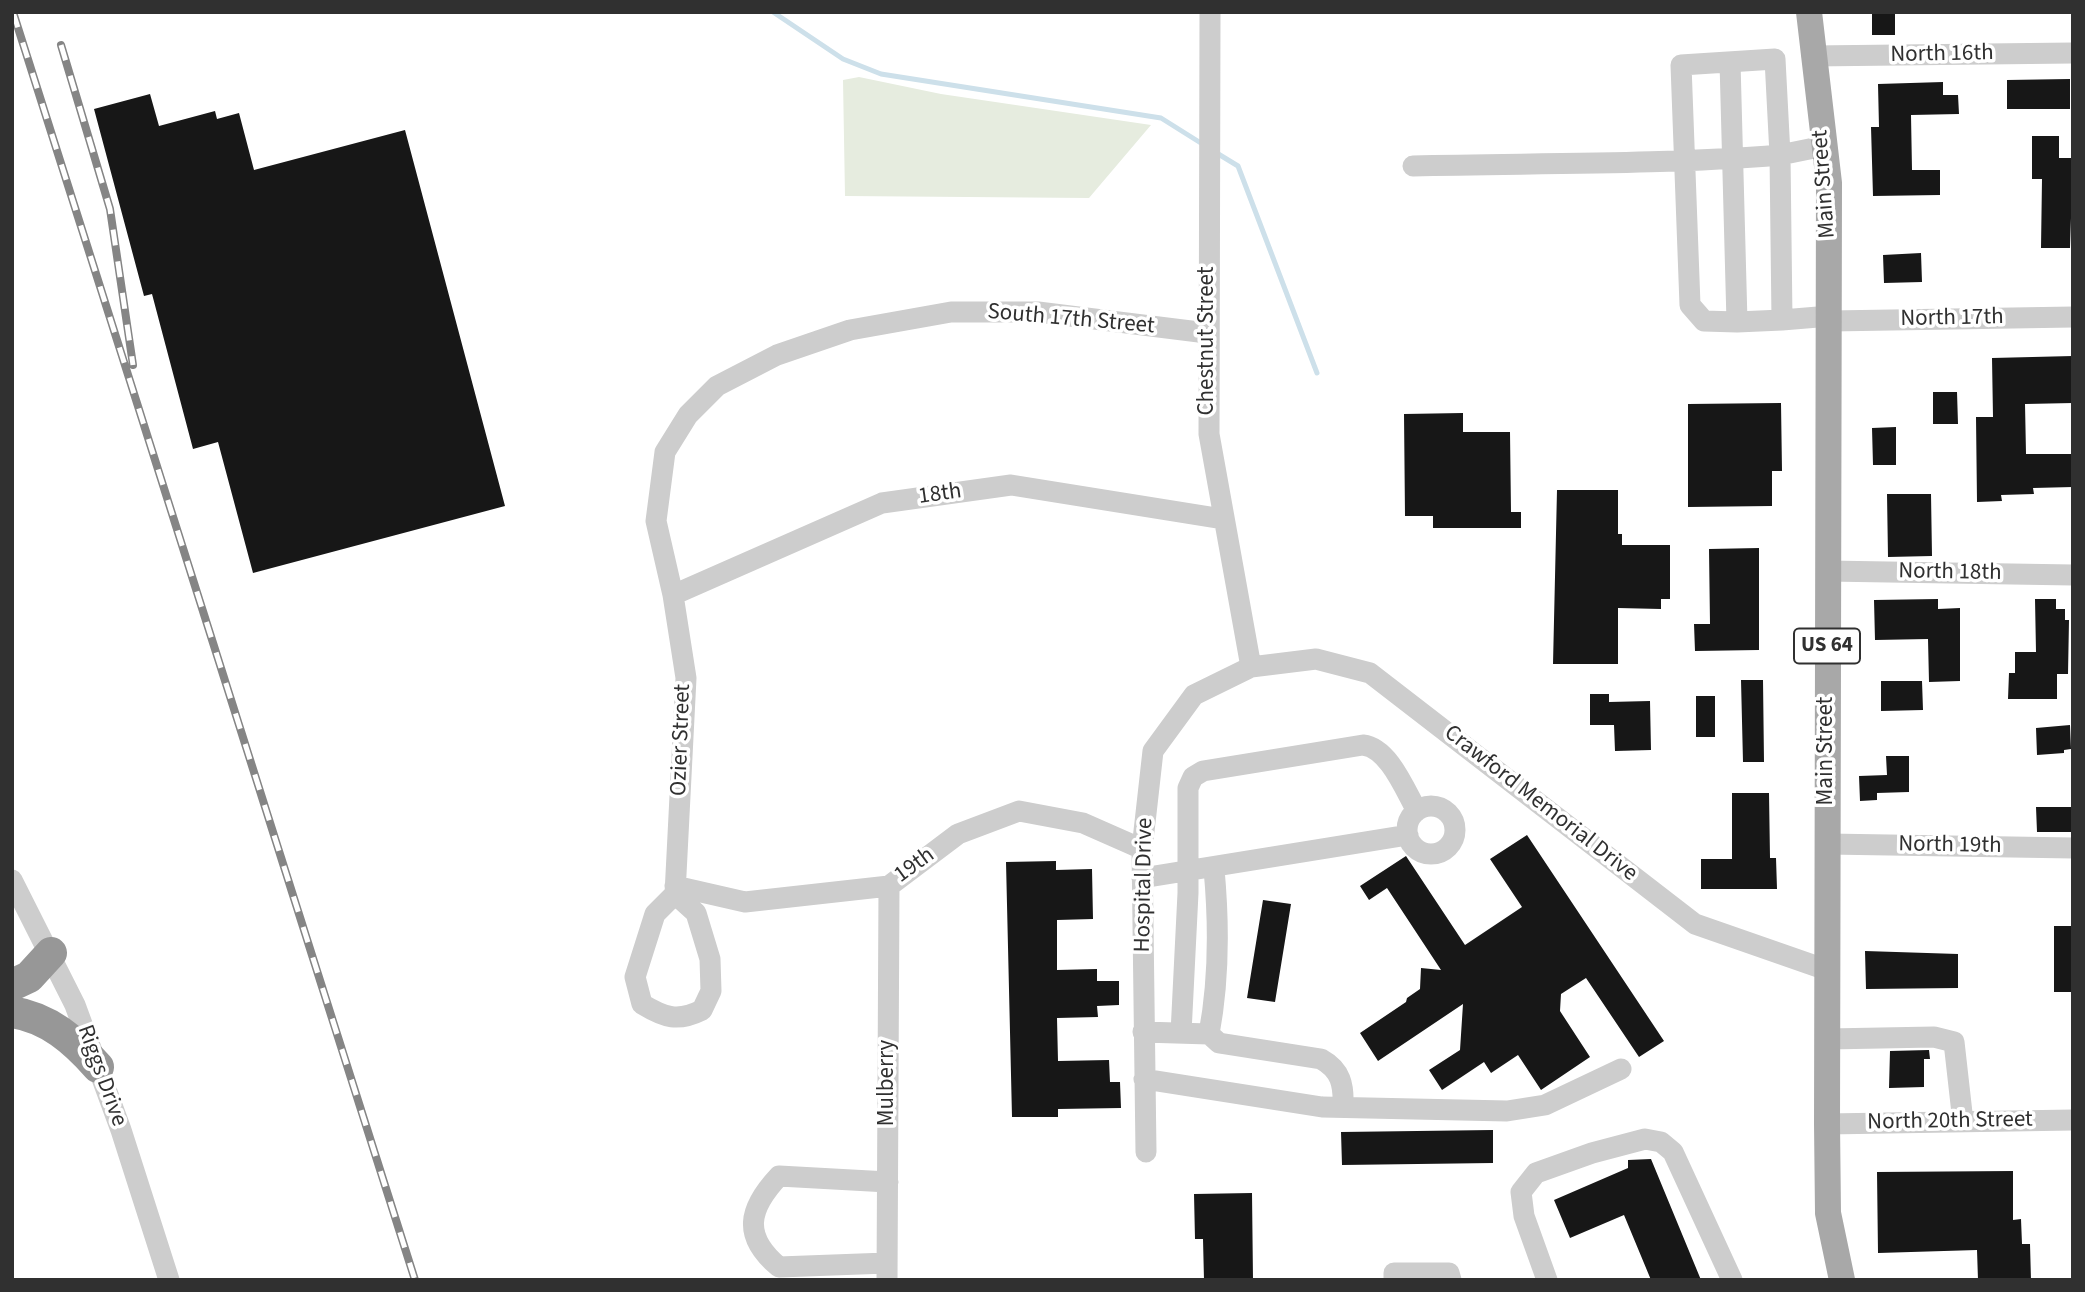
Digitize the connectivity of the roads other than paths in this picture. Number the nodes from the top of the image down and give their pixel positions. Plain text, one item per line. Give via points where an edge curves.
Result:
1 (1210, 12) edge
2 (1809, 12) edge
3 (2073, 53) edge
4 (1812, 56) junction
5 (1730, 62) junction
6 (1824, 146) junction
7 (1780, 155) junction
8 (1733, 159) junction
9 (1684, 160) junction
10 (1413, 166) dead end
11 (2073, 317) edge
12 (1831, 318) junction
13 (1782, 320) junction
14 (1737, 322) junction
15 (1207, 333) junction
16 (1223, 519) junction
17 (1827, 571) junction
18 (2073, 575) edge
19 (673, 595) junction
20 (1251, 667) junction
21 (1417, 811) junction
22 (1408, 835) junction
23 (1828, 844) junction
24 (2073, 848) edge
25 (1142, 849) junction
26 (1214, 869) junction
27 (1188, 872) junction
28 (1142, 878) junction
29 (12, 880) edge
30 (889, 886) junction
31 (675, 890) junction
32 (51, 953) junction
33 (12, 962) edge
34 (1827, 970) junction
35 (12, 985) edge
36 (12, 1012) edge
37 (1143, 1032) junction
38 (1181, 1033) junction
39 (1209, 1034) junction
40 (1828, 1039) junction
41 (98, 1067) junction
42 (1621, 1069) dead end
43 (1144, 1079) junction
44 (1343, 1107) junction
45 (2073, 1120) edge
46 (1963, 1122) junction
47 (1827, 1124) junction
48 (1146, 1152) dead end
49 (888, 1182) junction
50 (887, 1272) edge
51 (169, 1280) edge
52 (1394, 1280) edge
53 (1451, 1280) edge
54 (1547, 1280) edge
55 (1732, 1280) edge
56 (1842, 1280) edge

1 - 15 street, Chestnut Street
2 - 4 main road, Main Street / US 64
3 - 4 street, North 16th
4 - 6 main road, Main Street / US 64
5 - 7 street via 1775,59
5 - 8 street
5 - 9 street, North 17th via 1681,65
6 - 7 street
6 - 12 main road, Main Street / US 64
7 - 8 street
7 - 13 street
8 - 9 street
8 - 14 street
9 - 10 street
9 - 14 street, North 17th via 1690,305 1704,321
11 - 12 street, North 17th
12 - 13 street, North 17th
12 - 17 main road, Main Street / US 64
13 - 14 street, North 17th
15 - 16 street, Chestnut Street via 1209,435
15 - 19 street, South 17th Street via 1038,312 951,312 850,330 746,369 717,386 688,415 665,452 656,521
16 - 19 street, 18th via 1011,485 882,503
16 - 20 street, Chestnut Street
17 - 18 street, North 18th
17 - 23 main road, Main Street / US 64
19 - 31 street, Ozier Street via 685,678
20 - 25 street, Hospital Drive via 1194,695 1153,751
20 - 34 street, Crawford Memorial Drive via 1316,659 1370,673 1695,924
21 - 22 street via 1409,821
21 - 22 street via 1432,806 1447,812 1455,826 1452,841 1432,853 1417,848
21 - 27 street via 1373,746 1203,771 1193,777 1188,788
22 - 26 street
23 - 24 street, North 19th
23 - 34 main road, Main Street / US 64
25 - 28 street, Hospital Drive
25 - 30 street, 19th via 1083,823 1019,811 958,834
26 - 27 street
26 - 39 street via 1215,1001
27 - 28 street
27 - 38 street
28 - 37 street, Hospital Drive
29 - 32 street, Riggs Drive
30 - 31 street, 19th via 745,902
30 - 49 street, Mulberry
31 - 31 street via 655,914 635,977 642,1004 663,1016 683,1019 702,1010 711,991 711,975 696,913
32 - 33 highway
32 - 35 highway via 29,976
32 - 41 street, Riggs Drive
34 - 40 main road, Main Street / US 64
36 - 41 highway via 72,1038
37 - 38 street
37 - 43 street, Hospital Drive
38 - 39 street
39 - 44 street via 1219,1043 1321,1059 1341,1078
40 - 46 street via 1934,1037 1954,1042
40 - 47 main road, Main Street / US 64
41 - 51 street, Riggs Drive
42 - 44 street via 1545,1105 1507,1111
43 - 44 street
43 - 48 street, Hospital Drive
45 - 46 street, North 20th Street
46 - 47 street, North 20th Street
47 - 56 main road, Main Street / US 64 via 1828,1213
49 - 50 street, Mulberry
49 - 50 street via 779,1177 762,1195 751,1223 760,1251 779,1267
52 - 53 street via 1394,1273 1449,1273
54 - 55 street via 1524,1216 1521,1192 1536,1173 1645,1139 1661,1142 1673,1152

